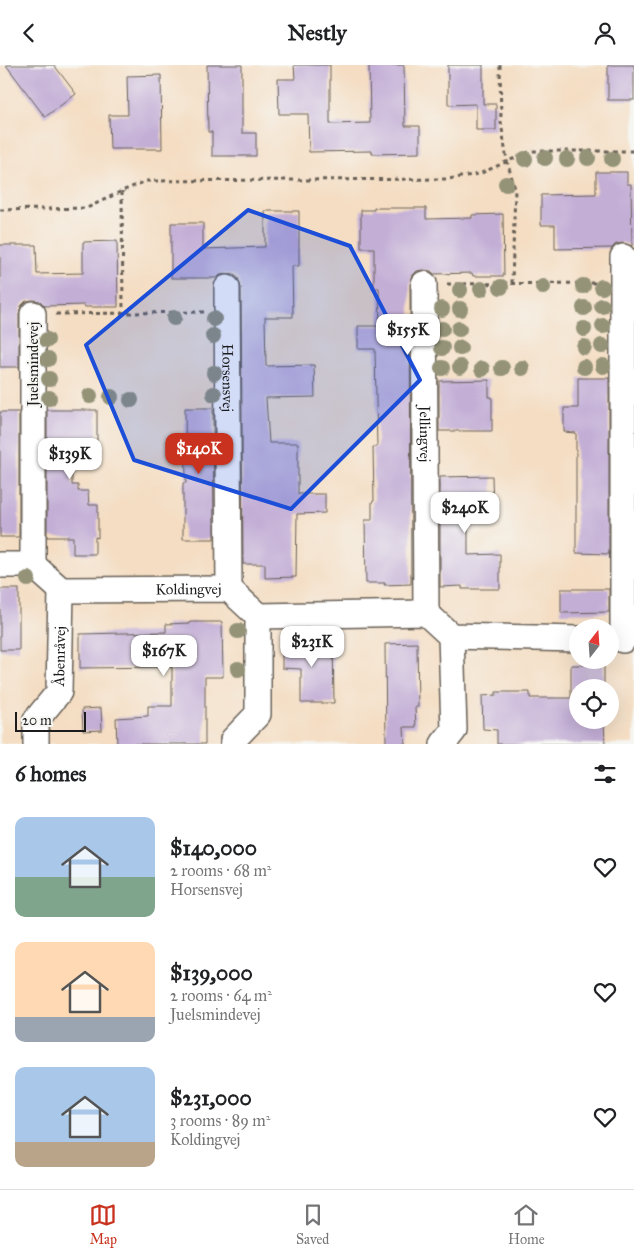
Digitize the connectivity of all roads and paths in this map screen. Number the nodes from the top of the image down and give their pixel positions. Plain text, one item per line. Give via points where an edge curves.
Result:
1 (500, 65) edge
2 (634, 151) edge
3 (507, 161) junction
4 (122, 191) junction
5 (0, 209) edge
6 (623, 257) dead end
7 (512, 283) junction
8 (623, 283) junction
9 (424, 284) joint
10 (227, 300) joint
11 (123, 313) junction
12 (33, 314) joint
13 (0, 565) edge
14 (33, 565) junction
15 (229, 589) junction
16 (61, 591) junction
17 (426, 613) junction
18 (258, 615) junction
19 (451, 636) junction
20 (569, 639) edge
21 (622, 643) edge
22 (36, 744) edge
23 (233, 744) edge
24 (444, 744) edge

1 - 3 path via 501,122
2 - 3 path via 531,151
3 - 4 path via 479,174 448,179 146,181
3 - 7 path via 515,189
4 - 5 path via 87,208
4 - 11 path
6 - 8 street
7 - 8 path
7 - 9 path
8 - 21 street
9 - 17 street, Jellingvej
10 - 11 path
10 - 15 street, Horsensvej
11 - 12 path
12 - 14 street, Juelsmindevej
13 - 14 street
14 - 16 street
15 - 16 street, Koldingvej
15 - 18 street, Koldingvej
16 - 22 street, Åbenråvej via 59,692 36,720
17 - 18 street
17 - 19 street
18 - 23 street via 258,714 233,740
19 - 20 street
19 - 24 street via 454,730

